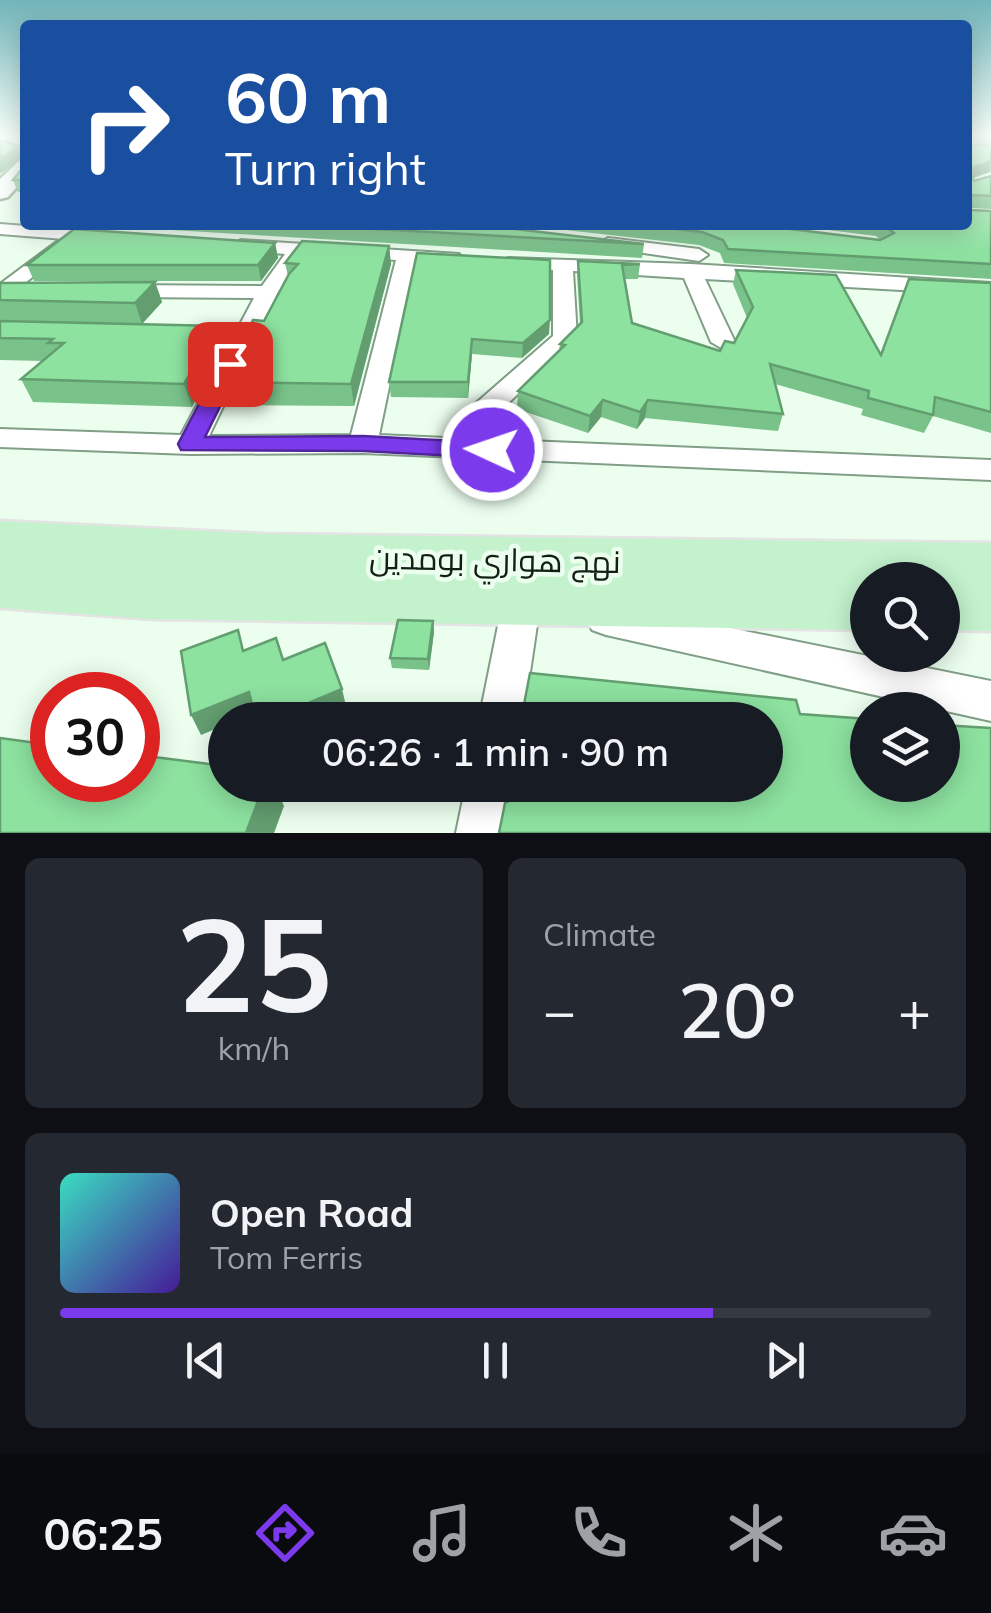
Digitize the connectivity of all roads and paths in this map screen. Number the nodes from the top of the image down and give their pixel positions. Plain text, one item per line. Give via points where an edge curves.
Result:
1 (34, 230) edge
2 (67, 232) edge
3 (122, 238) edge
4 (584, 240) edge
5 (226, 245) edge
6 (298, 250) junction
7 (408, 256) junction
8 (898, 262) edge
9 (563, 264) junction
10 (691, 270) junction
11 (838, 278) junction
12 (919, 285) junction
13 (991, 289) edge
14 (42, 291) edge
15 (98, 291) edge
16 (2, 292) edge
17 (268, 292) junction
18 (169, 335) edge
19 (244, 337) junction
20 (724, 342) edge
21 (0, 438) edge
22 (190, 444) junction
23 (363, 444) junction
24 (454, 449) junction
25 (991, 470) edge
26 (0, 542) edge
27 (991, 565) edge
28 (0, 584) edge
29 (522, 601) junction
30 (850, 604) edge
31 (960, 606) edge
32 (991, 606) edge
33 (991, 701) edge
34 (504, 702) edge
35 (487, 802) edge
36 (481, 833) edge

1 - 2 street
2 - 3 street
2 - 16 street
4 - 11 street
5 - 6 street
6 - 7 street
6 - 17 street
7 - 9 street
7 - 23 street
8 - 12 street
9 - 10 street
9 - 24 street via 565,338 476,417
10 - 11 street
10 - 20 street
11 - 12 street
12 - 13 street
14 - 16 street
15 - 17 street
17 - 19 street
18 - 19 street
19 - 22 street
21 - 22 street
22 - 23 street
23 - 24 street
24 - 25 street
26 - 27 main road, نهج هواري بومدين via 266,556
28 - 29 main road, نهج هواري بومدين via 152,594
29 - 30 main road, نهج هواري بومدين
29 - 33 street
29 - 34 street
31 - 32 main road
35 - 36 street

